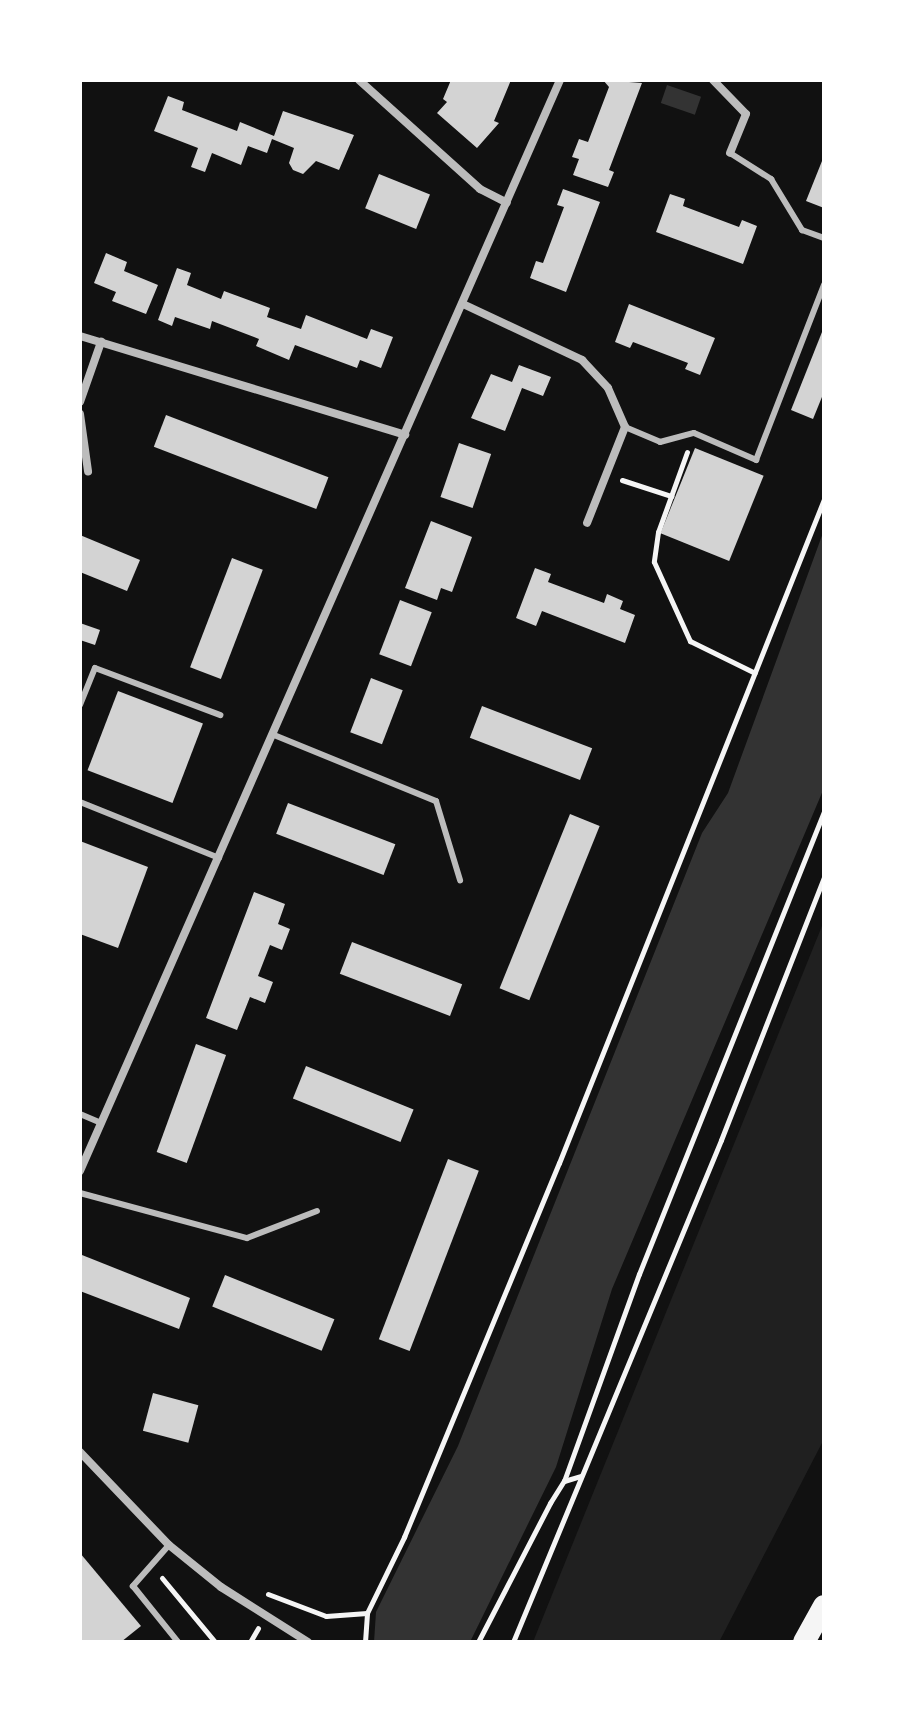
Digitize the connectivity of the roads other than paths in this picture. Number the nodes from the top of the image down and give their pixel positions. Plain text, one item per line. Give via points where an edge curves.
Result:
1 (359, 80) edge
2 (560, 80) edge
3 (713, 80) edge
4 (730, 153) joint
5 (507, 203) junction
6 (824, 238) edge
7 (824, 285) edge
8 (463, 304) junction
9 (80, 336) edge
10 (101, 342) junction
11 (80, 402) edge
12 (80, 414) edge
13 (625, 427) junction
14 (405, 435) junction
15 (88, 471) dead end
16 (587, 523) dead end
17 (80, 705) edge
18 (220, 715) dead end
19 (274, 735) junction
20 (80, 802) edge
21 (219, 858) junction
22 (460, 880) dead end
23 (80, 1114) edge
24 (101, 1123) junction
25 (80, 1171) edge
26 (80, 1193) edge
27 (317, 1211) dead end
28 (80, 1452) edge
29 (169, 1545) junction
30 (824, 1606) edge
31 (178, 1642) edge
32 (308, 1642) edge
33 (804, 1642) edge

1 - 5 street via 480,189
2 - 5 street
3 - 4 street via 746,114
4 - 6 lane via 771,179 802,230
5 - 8 street
7 - 13 lane via 756,460 694,433 660,442
8 - 13 street via 582,360 608,388
8 - 14 street
9 - 10 street
10 - 11 street
10 - 14 street
12 - 15 street
13 - 16 street
14 - 19 street
17 - 18 lane via 95,668
19 - 21 street
19 - 22 lane via 436,801
20 - 21 lane
21 - 24 street
23 - 24 lane
24 - 25 street
26 - 27 lane via 247,1238
28 - 29 street
29 - 31 lane via 133,1586
29 - 32 street via 248,1606
30 - 33 highway

